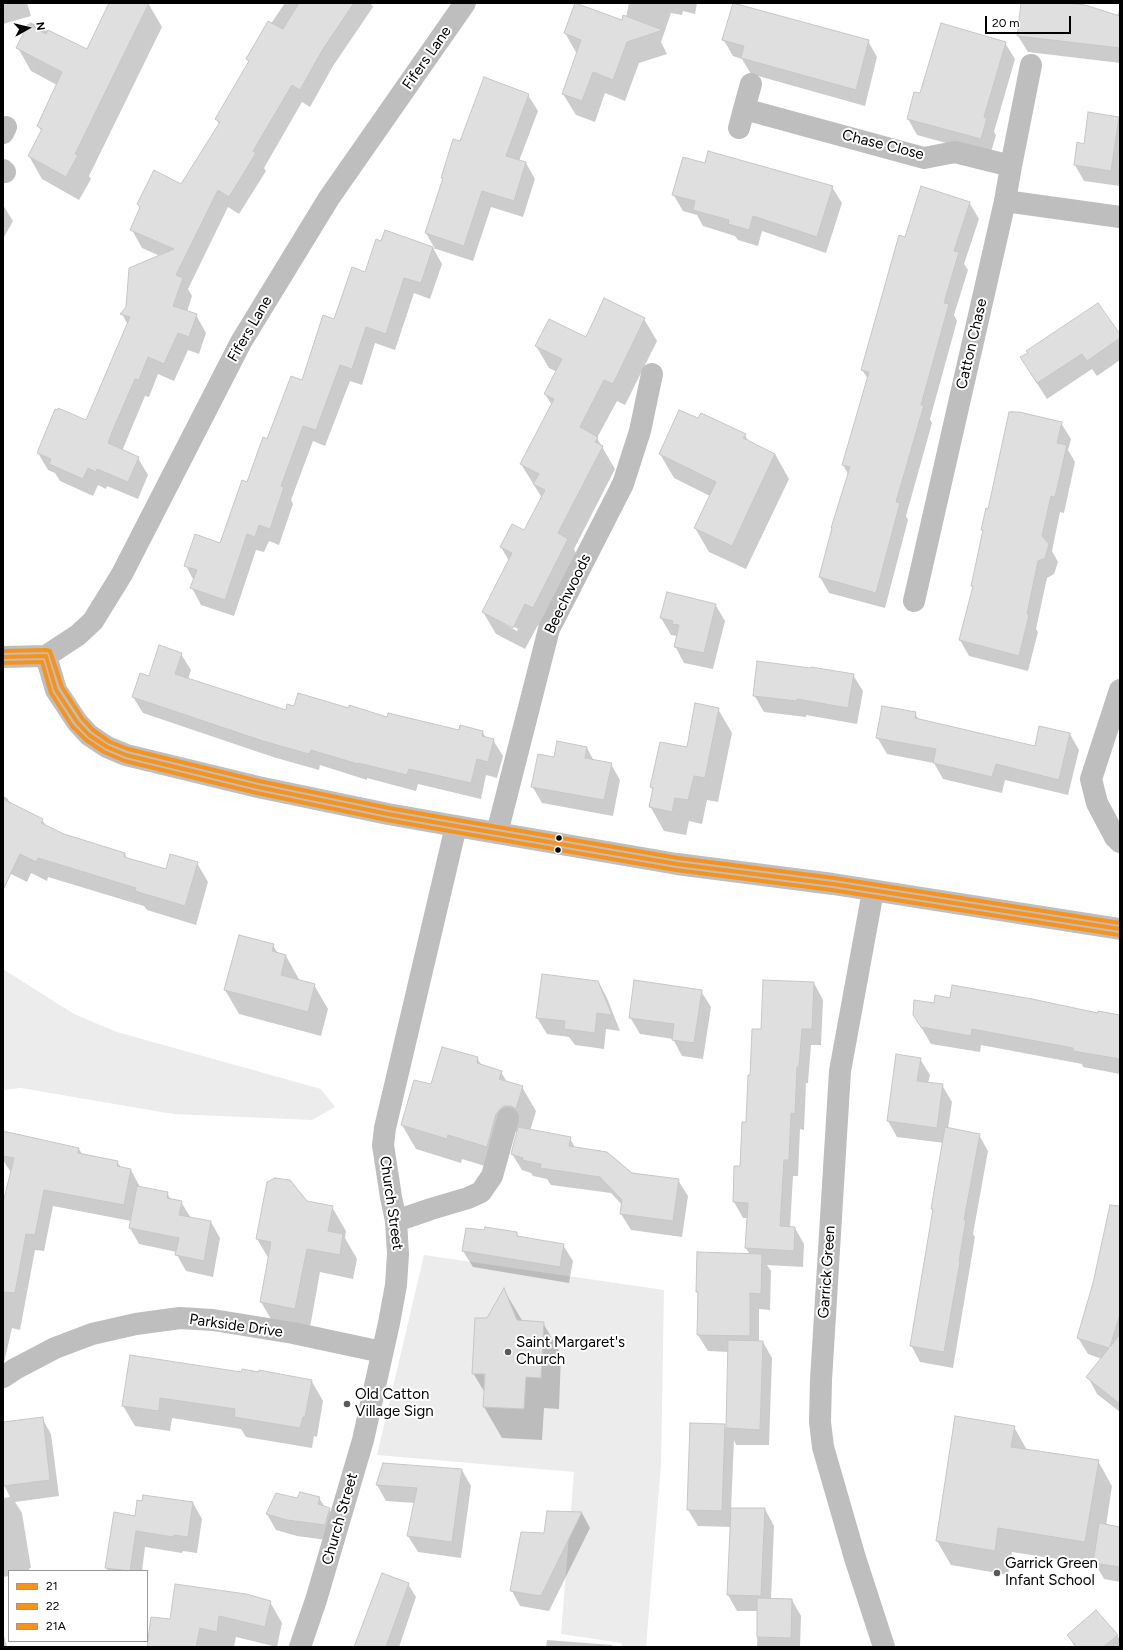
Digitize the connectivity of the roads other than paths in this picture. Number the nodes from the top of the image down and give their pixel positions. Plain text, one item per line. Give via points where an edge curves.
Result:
1 (465, 3) edge
2 (1031, 65) dead end
3 (750, 84) dead end
4 (1011, 166) junction
5 (1005, 200) junction
6 (1120, 217) edge
7 (652, 374) dead end
8 (914, 601) dead end
9 (3, 656) edge
10 (46, 656) junction
11 (1120, 690) edge
12 (456, 826) junction
13 (497, 833) junction
14 (1120, 842) edge
15 (873, 891) junction
16 (1119, 923) edge
17 (508, 1118) dead end
18 (396, 1221) junction
19 (382, 1352) junction
20 (3, 1378) edge
21 (300, 1647) edge
22 (884, 1647) edge

1 - 10 street, Fifers Lane via 329,198 241,342 122,574 93,621 78,635
2 - 4 street
3 - 4 street, Chase Close via 742,118 924,158 955,152
4 - 5 street
5 - 6 street
5 - 8 street, Catton Chase
7 - 13 street, Beechwoods via 640,431 623,484 549,629
9 - 10 street
10 - 12 street via 56,690 77,722 89,735 106,747 126,755 252,785
11 - 14 street via 1091,778 1098,803
12 - 13 street
12 - 18 street, Church Street via 385,1128 383,1145
13 - 15 street via 677,864
15 - 16 street
15 - 22 street, Garrick Green via 840,1071 820,1422 823,1447
17 - 18 street via 492,1176 481,1192
18 - 19 street, Church Street via 396,1285
19 - 20 street, Parkside Drive via 213,1320 180,1318 92,1334 55,1348
19 - 21 street, Church Street via 363,1440

